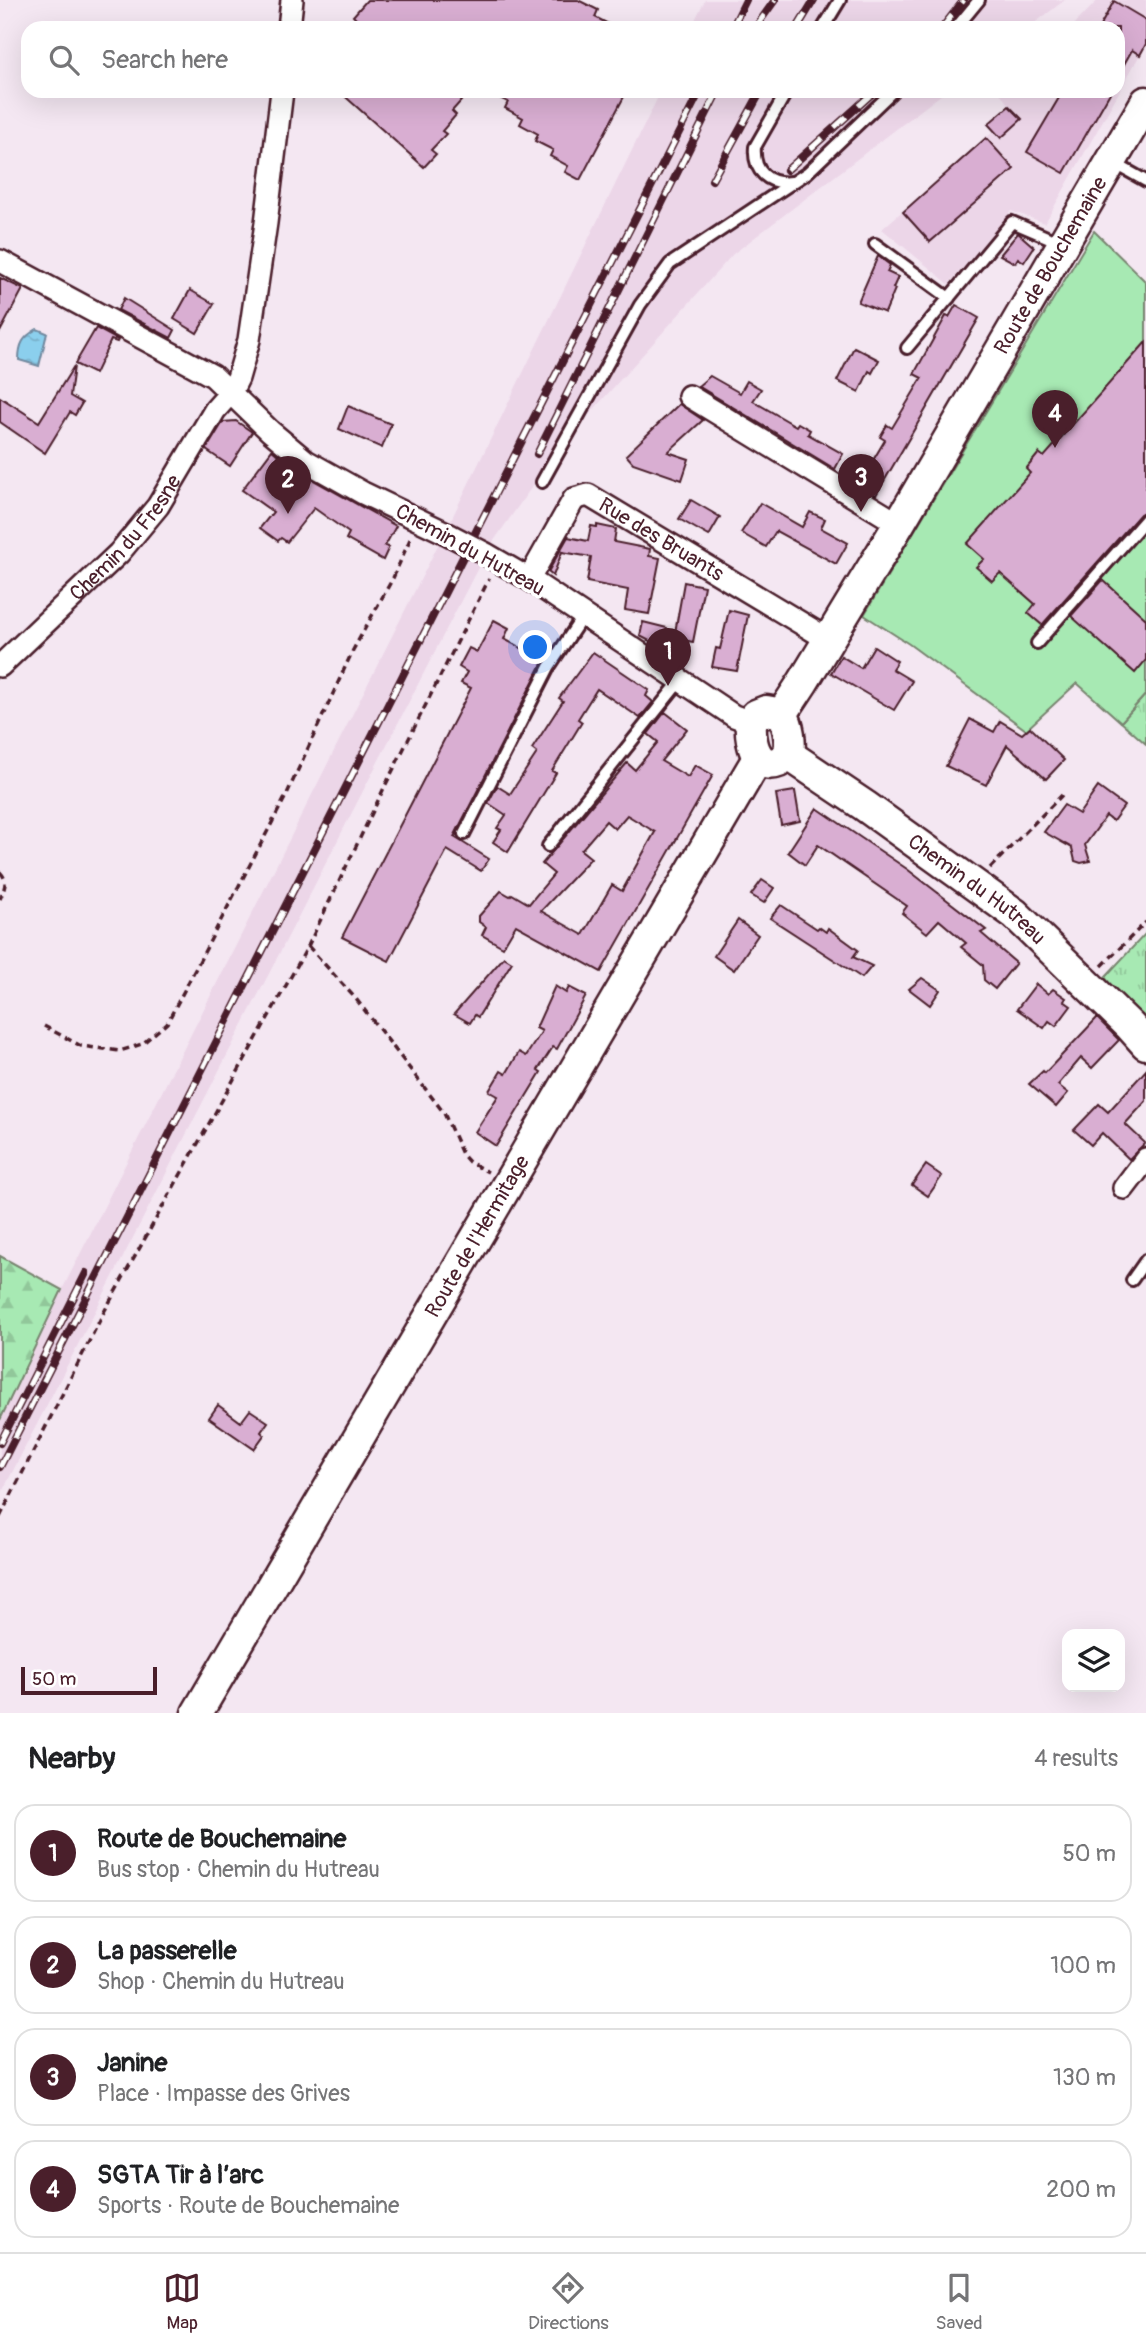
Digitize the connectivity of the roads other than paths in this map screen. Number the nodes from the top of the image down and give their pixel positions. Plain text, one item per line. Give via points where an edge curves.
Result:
1 (292, 0) edge
2 (839, 0) edge
3 (979, 0) edge
4 (290, 21) edge
5 (827, 21) edge
6 (962, 21) edge
7 (281, 98) edge
8 (783, 98) edge
9 (885, 98) edge
10 (1146, 102) edge
11 (1112, 162) junction
12 (1146, 181) edge
13 (792, 182) junction
14 (875, 244) dead end
15 (1063, 244) junction
16 (0, 261) edge
17 (949, 298) junction
18 (906, 348) dead end
19 (231, 392) junction
20 (690, 396) dead end
21 (542, 482) dead end
22 (1146, 519) edge
23 (899, 524) junction
24 (529, 579) junction
25 (583, 616) junction
26 (828, 640) junction
27 (1037, 643) dead end
28 (0, 666) edge
29 (680, 681) junction
30 (782, 714) junction
31 (751, 722) junction
32 (789, 755) junction
33 (758, 758) junction
34 (464, 834) dead end
35 (548, 846) dead end
36 (1146, 1044) edge
37 (1146, 1159) edge
38 (1124, 1188) dead end
39 (1146, 1260) edge
40 (1132, 1280) dead end
41 (197, 1713) edge

1 - 4 street
2 - 5 lane
3 - 6 lane
7 - 19 street, Chemin du Fresne via 249,340
8 - 13 lane via 754,155 765,176 778,183
9 - 13 lane
10 - 11 street, Route de Bouchemaine
11 - 12 lane
11 - 15 street, Route de Bouchemaine
13 - 21 lane via 670,264 640,305
14 - 17 lane
15 - 17 lane via 1012,222
15 - 23 street, Route de Bouchemaine
16 - 19 street, Chemin du Hutreau via 213,376
17 - 18 lane
19 - 24 street, Chemin du Hutreau, bridge via 306,461
19 - 28 street, Chemin du Fresne via 215,410 158,506 119,553
20 - 23 street
22 - 27 lane
23 - 26 street, Route de Bouchemaine
24 - 25 street, Chemin du Hutreau
24 - 26 street, Rue des Bruants via 574,499 588,495
25 - 29 street, Chemin du Hutreau
25 - 34 lane via 549,667
26 - 30 street, Route de Bouchemaine
29 - 31 street, Chemin du Hutreau
29 - 35 lane
30 - 31 street via 766,710
30 - 32 street via 791,745
31 - 33 street
32 - 33 street via 775,762
32 - 36 street, Chemin du Hutreau via 1015,914
33 - 41 street, Route de l'Hermitage
37 - 38 street
39 - 40 lane

